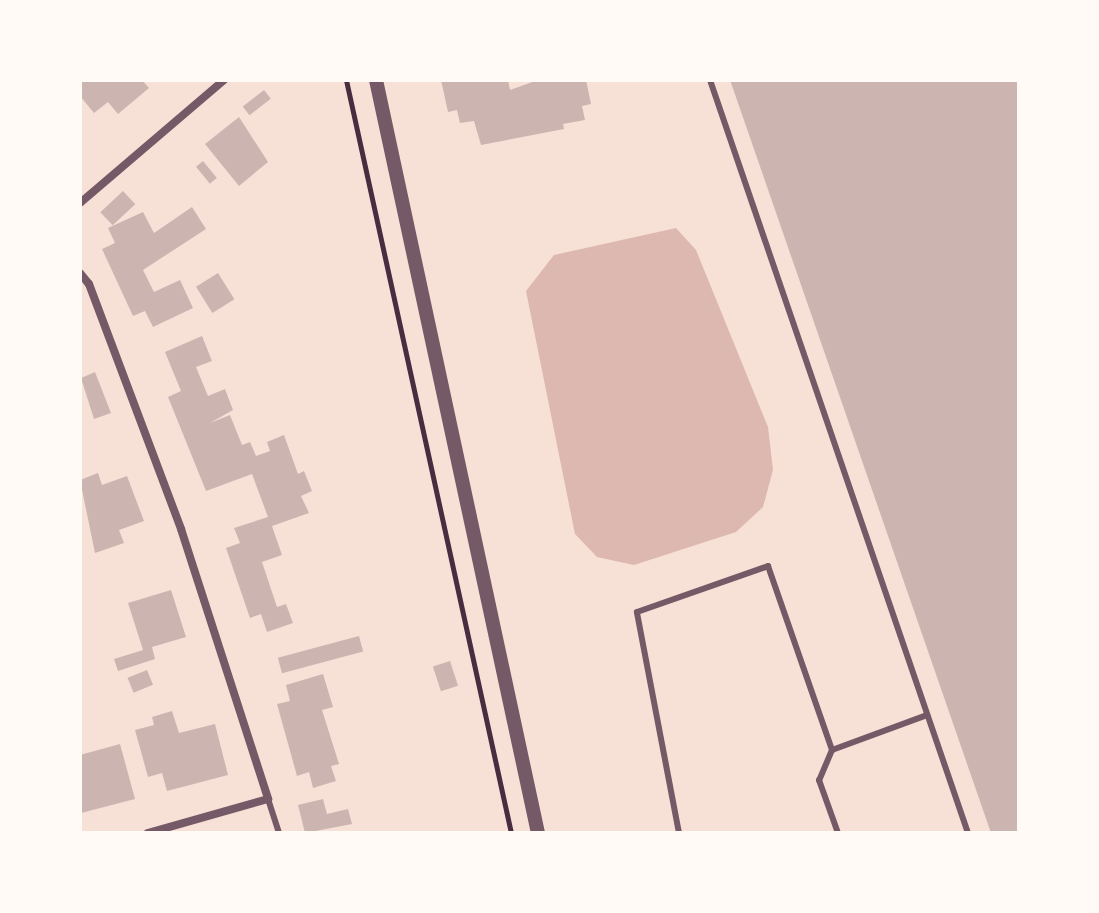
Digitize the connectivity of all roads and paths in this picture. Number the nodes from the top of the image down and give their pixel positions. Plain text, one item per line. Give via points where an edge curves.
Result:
1 (224, 80) edge
2 (346, 80) edge
3 (376, 80) edge
4 (710, 80) edge
5 (80, 203) edge
6 (80, 273) edge
7 (927, 715) junction
8 (832, 750) junction
9 (268, 799) junction
10 (148, 833) edge
11 (279, 833) edge
12 (511, 833) edge
13 (538, 833) edge
14 (679, 833) edge
15 (838, 833) edge
16 (968, 833) edge

1 - 5 street
2 - 12 path
3 - 13 street
4 - 7 lane
6 - 9 street via 89,284 181,529
7 - 8 lane
7 - 16 lane
8 - 14 lane via 768,566 637,612
8 - 15 lane via 819,780
9 - 10 street
9 - 11 lane

